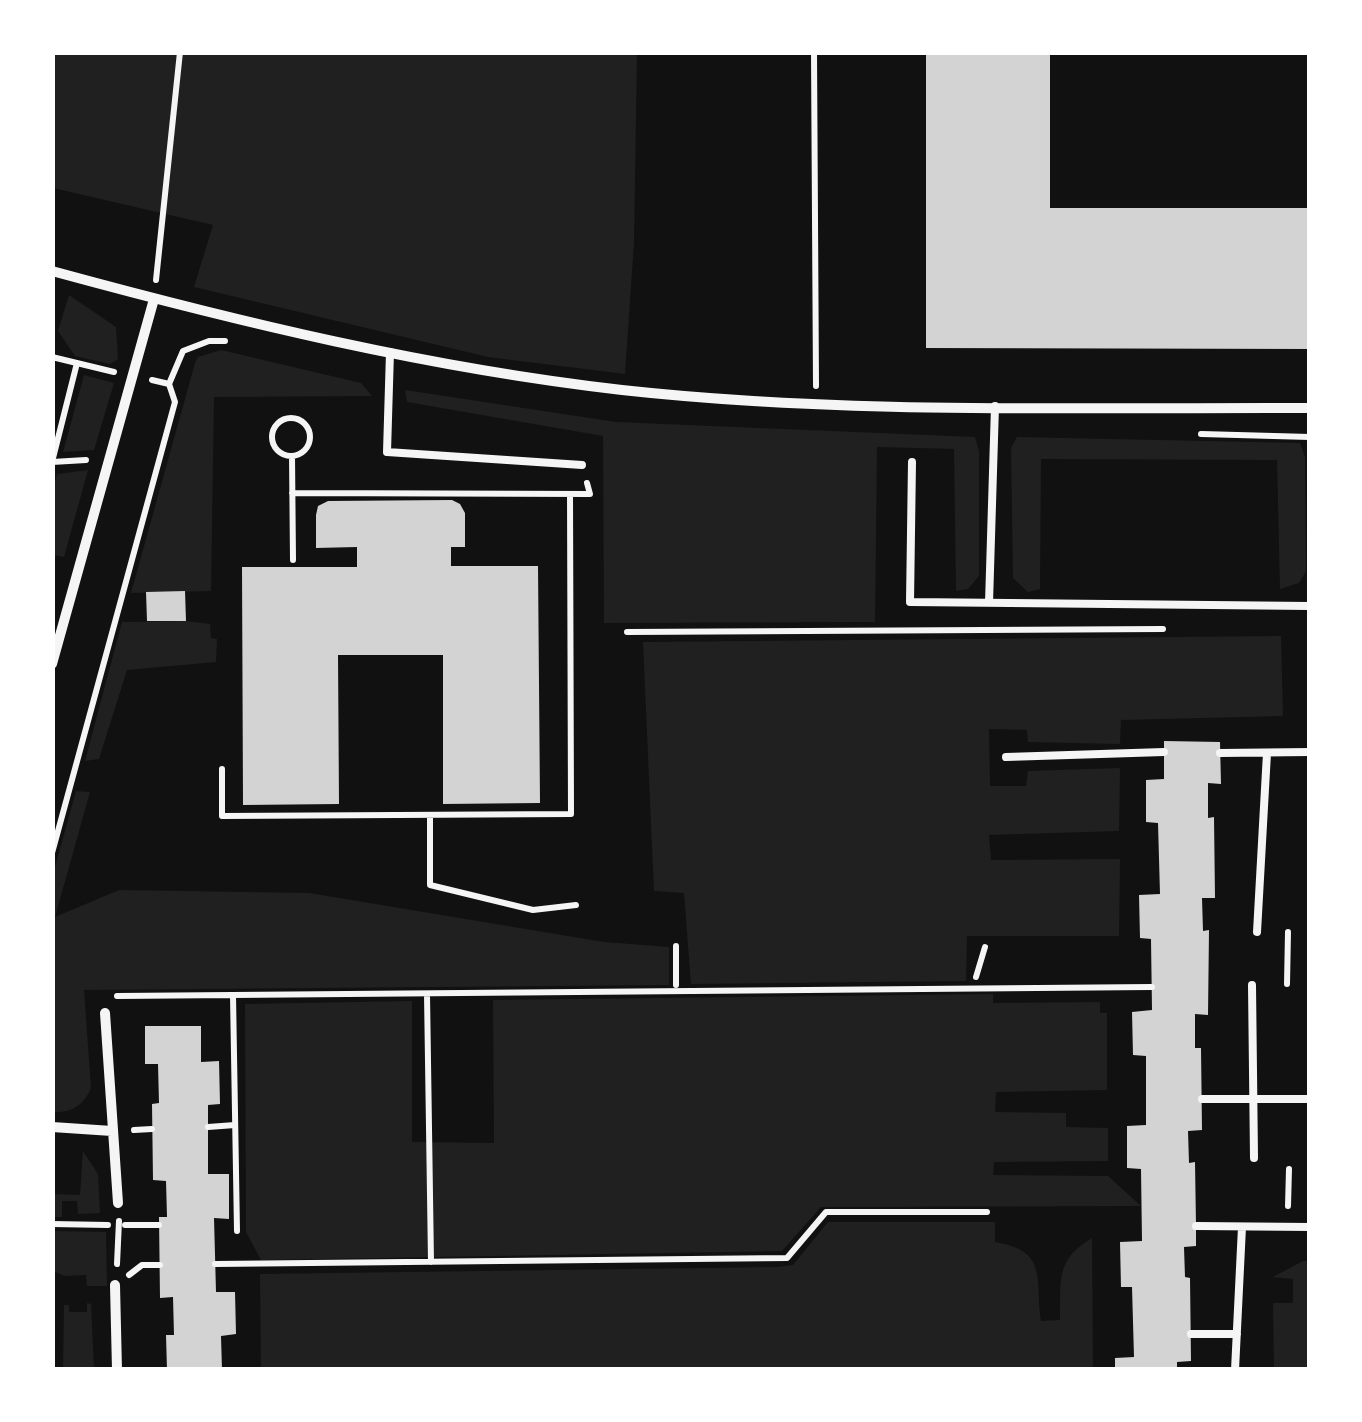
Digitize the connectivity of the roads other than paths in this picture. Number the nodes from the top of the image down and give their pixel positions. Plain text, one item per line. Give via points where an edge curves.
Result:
1 (52, 270) edge
2 (154, 299) junction
3 (390, 352) junction
4 (995, 406) junction
5 (1310, 408) edge
6 (912, 462) dead end
7 (582, 465) road end
8 (989, 603) junction
9 (1310, 606) edge
10 (52, 664) edge
11 (1164, 752) dead end
12 (1220, 752) dead end
13 (1310, 752) edge
14 (1266, 753) junction
15 (1006, 756) dead end
16 (1256, 932) dead end
17 (1252, 985) dead end
18 (105, 1012) road end
19 (1310, 1098) edge
20 (1202, 1099) dead end
21 (1254, 1099) junction
22 (52, 1127) edge
23 (112, 1131) junction
24 (1254, 1158) dead end
25 (118, 1203) dead end
26 (1196, 1226) dead end
27 (1242, 1227) junction
28 (1310, 1227) edge
29 (116, 1285) road end
30 (1191, 1334) dead end
31 (1237, 1334) junction
32 (117, 1370) edge
33 (1235, 1370) edge

1 - 2 street
2 - 3 street
2 - 10 street
3 - 4 street via 624,390
3 - 7 lane via 387,452
4 - 5 street
4 - 8 lane
6 - 8 lane via 910,602
8 - 9 lane
11 - 15 lane
12 - 14 lane
13 - 14 lane
14 - 16 lane
17 - 21 lane
18 - 23 street
19 - 21 lane
20 - 21 lane
21 - 24 lane
22 - 23 street
23 - 25 street
26 - 27 lane
27 - 28 lane
27 - 31 lane
29 - 32 street
30 - 31 lane
31 - 33 lane

